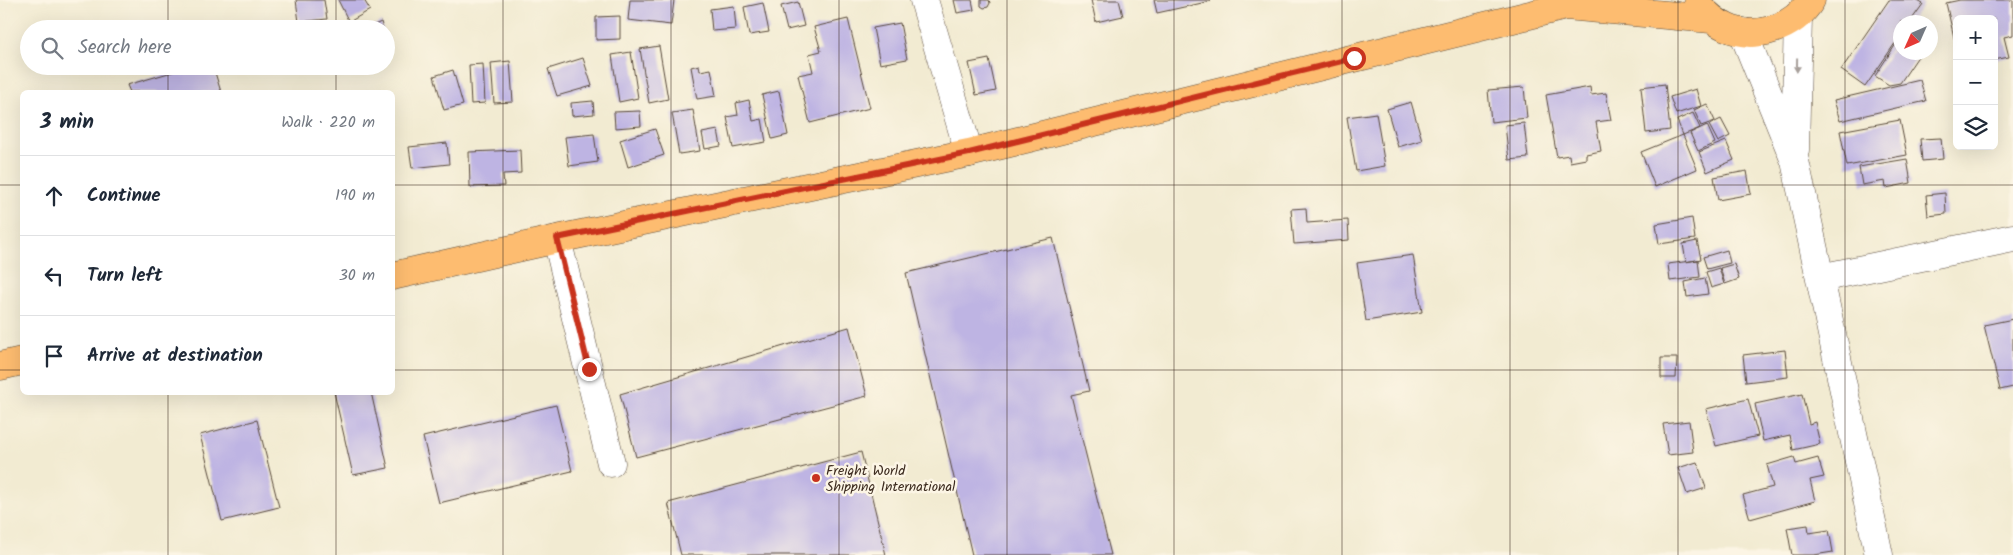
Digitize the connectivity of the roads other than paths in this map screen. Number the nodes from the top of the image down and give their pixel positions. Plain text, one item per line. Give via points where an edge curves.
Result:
1 (924, 0) edge
2 (1572, 3) edge
3 (1805, 8) edge
4 (1703, 9) edge
5 (1743, 32) junction
6 (969, 153) junction
7 (1795, 161) junction
8 (557, 238) junction
9 (2013, 238) edge
10 (395, 275) edge
11 (1820, 278) junction
12 (20, 361) edge
13 (0, 366) edge
14 (611, 462) dead end
15 (1879, 555) edge

1 - 6 street
2 - 4 main road
2 - 6 main road
3 - 5 main road via 1786,24 1772,30
3 -> 7 street
4 - 5 main road via 1727,27
5 - 7 street
6 - 8 main road
7 - 11 street
8 - 10 main road
8 - 14 street
9 - 11 street
11 - 15 street
12 - 13 main road

